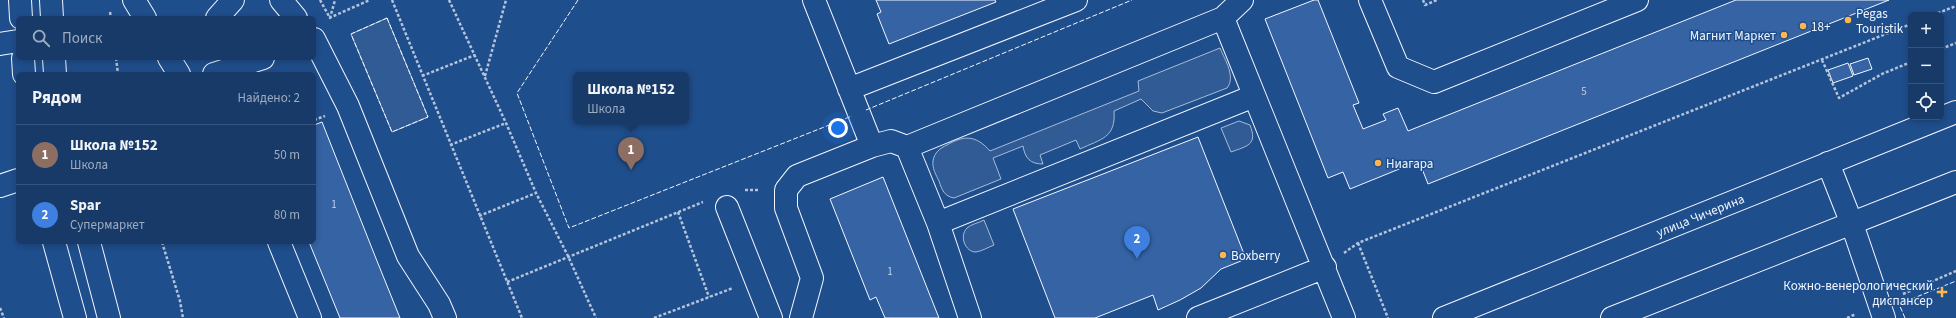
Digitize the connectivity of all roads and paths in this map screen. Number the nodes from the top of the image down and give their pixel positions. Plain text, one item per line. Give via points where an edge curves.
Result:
1 (20, 0) edge
2 (50, 0) edge
3 (134, 0) edge
4 (233, 0) edge
5 (281, 0) edge
6 (320, 0) edge
7 (335, 0) edge
8 (370, 0) edge
9 (392, 0) edge
10 (449, 0) edge
11 (506, 0) edge
12 (814, 0) edge
13 (1076, 0) edge
14 (1242, 0) edge
15 (1370, 0) edge
16 (1423, 0) edge
17 (1437, 0) edge
18 (1638, 0) edge
19 (1956, 6) edge
20 (1941, 12) edge
21 (21, 16) edge
22 (52, 16) edge
23 (144, 16) edge
24 (219, 16) edge
25 (294, 16) edge
26 (330, 18) junction
27 (1223, 18) junction
28 (325, 20) dead end
29 (1908, 25) edge
30 (16, 42) edge
31 (316, 42) edge
32 (1956, 43) edge
33 (0, 44) edge
34 (1944, 48) edge
35 (475, 55) junction
36 (23, 60) edge
37 (54, 60) edge
38 (116, 60) edge
39 (257, 60) edge
40 (1822, 60) junction
41 (1908, 63) edge
42 (24, 72) edge
43 (55, 72) edge
44 (118, 72) edge
45 (220, 72) edge
46 (422, 76) junction
47 (485, 77) junction
48 (850, 89) junction
49 (1254, 96) junction
50 (1956, 112) edge
51 (506, 123) junction
52 (450, 145) junction
53 (872, 146) junction
54 (907, 147) junction
55 (1828, 163) junction
56 (16, 181) edge
57 (1956, 182) edge
58 (0, 186) edge
59 (741, 190) dead end
60 (786, 190) junction
61 (536, 192) junction
62 (706, 201) dead end
63 (727, 207) dead end
64 (678, 212) junction
65 (480, 216) junction
66 (938, 223) junction
67 (1852, 224) junction
68 (1358, 243) junction
69 (55, 244) edge
70 (90, 244) edge
71 (163, 244) edge
72 (281, 244) edge
73 (568, 256) junction
74 (1325, 267) junction
75 (756, 279) junction
76 (507, 282) junction
77 (709, 297) junction
78 (0, 308) edge
79 (4, 318) edge
80 (75, 318) edge
81 (109, 318) edge
82 (183, 318) edge
83 (310, 318) edge
84 (445, 318) edge
85 (522, 318) edge
86 (596, 318) edge
87 (654, 318) edge
88 (771, 318) edge
89 (801, 318) edge
90 (970, 318) edge
91 (1198, 318) edge
92 (1344, 318) edge
93 (1388, 318) edge
94 (1444, 318) edge
95 (1612, 318) edge
96 (1884, 318) edge

1 - 21 main road
2 - 22 main road
3 - 23 main road
4 - 24 main road
5 - 25 main road
6 - 26 path
7 - 26 path
8 - 26 path
9 - 46 path
10 - 35 path
11 - 47 path
12 - 48 main road
13 - 48 main road
14 - 27 main road
15 - 18 main road via 1398,67 1434,82
16 - 17 path via 1425,5
19 - 20 path
26 - 28 path
27 - 49 main road
27 - 54 main road
29 - 40 path
30 - 33 main road
31 - 84 main road via 348,106 408,256 439,304
32 - 34 path
35 - 46 path
35 - 47 path
36 - 42 main road
37 - 43 main road
38 - 44 path
39 - 45 main road
40 - 41 path via 1839,98 1882,74
40 - 68 path
46 - 52 path
47 - 51 path
48 - 53 main road
49 - 66 main road
49 - 74 main road
50 - 55 main road, улица Чичерина
51 - 52 path
51 - 61 path
52 - 65 path
53 - 54 main road via 891,141
53 - 60 main road via 797,176
54 - 66 main road
55 - 67 main road
55 - 94 main road, улица Чичерина
56 - 58 main road
57 - 67 main road
59 - 60 path
60 - 89 main road via 786,208 812,278
61 - 65 path
61 - 73 path
62 - 64 path
63 - 75 main road
64 - 73 path
64 - 77 path
65 - 76 path
66 - 90 main road
67 - 95 main road
67 - 96 main road
68 - 74 path
68 - 93 path
69 - 80 main road
70 - 81 main road
71 - 82 path
72 - 83 main road
73 - 76 path
73 - 86 path
74 - 91 main road
74 - 92 main road
75 - 77 path
75 - 88 main road
76 - 85 path
77 - 87 path
78 - 79 path

